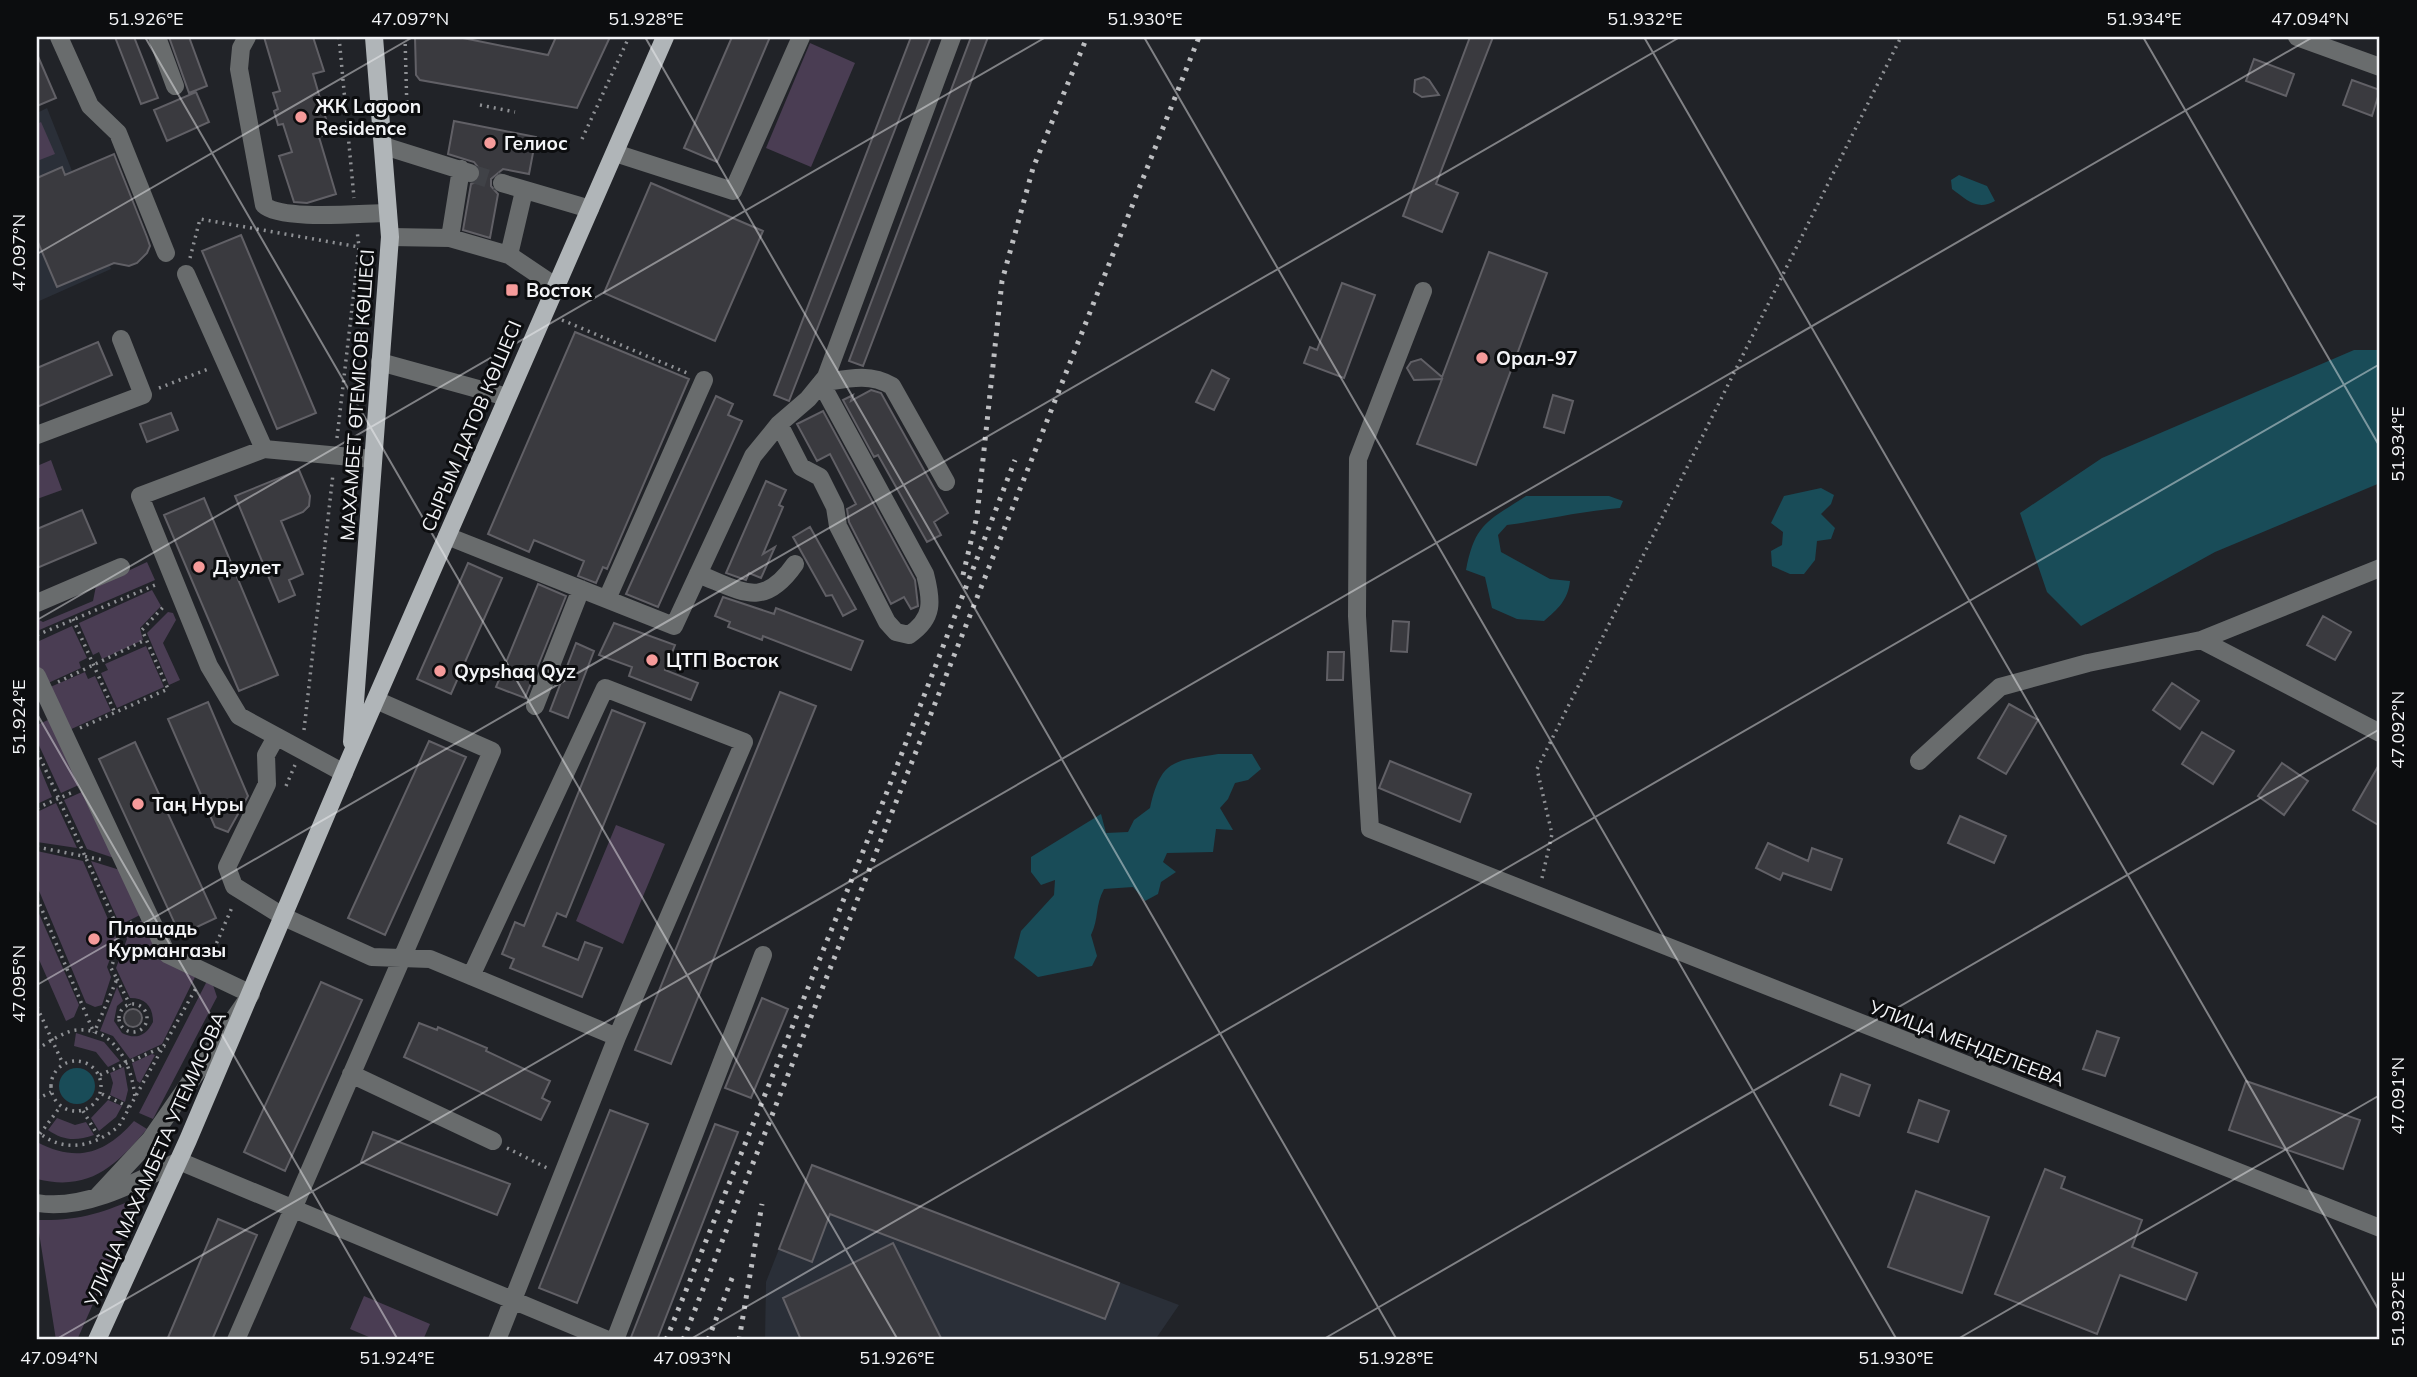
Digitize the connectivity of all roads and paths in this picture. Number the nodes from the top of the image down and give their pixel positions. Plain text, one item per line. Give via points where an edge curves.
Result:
1 (59, 37) edge
2 (157, 37) edge
3 (247, 37) edge
4 (339, 37) edge
5 (373, 37) edge
6 (405, 37) edge
7 (629, 37) edge
8 (665, 37) edge
9 (802, 37) edge
10 (952, 37) edge
11 (1901, 37) edge
12 (2297, 37) edge
13 (2380, 67) edge
14 (175, 86) dead end
15 (480, 105) dead end
16 (407, 111) dead end
17 (515, 112) dead end
18 (582, 139) dead end
19 (384, 146) junction
20 (615, 153) junction
21 (502, 183) tunnel mouth
22 (524, 191) junction
23 (590, 209) junction
24 (355, 213) junction
25 (388, 213) junction
26 (390, 237) junction
27 (450, 238) junction
28 (359, 247) junction
29 (166, 253) dead end
30 (509, 255) junction
31 (186, 274) joint
32 (555, 286) junction
33 (1423, 291) dead end
34 (544, 312) junction
35 (121, 339) dead end
36 (380, 362) junction
37 (226, 363) junction
38 (704, 380) joint
39 (821, 383) junction
40 (143, 395) junction
41 (507, 397) junction
42 (779, 424) junction
43 (37, 435) edge
44 (264, 449) junction
45 (335, 455) junction
46 (373, 459) junction
47 (946, 482) dead end
48 (447, 536) junction
49 (795, 564) dead end
50 (121, 567) dead end
51 (2380, 568) edge
52 (698, 574) junction
53 (582, 589) junction
54 (607, 599) junction
55 (37, 603) edge
56 (73, 619) junction
57 (37, 635) edge
58 (146, 640) junction
59 (2201, 640) junction
60 (94, 665) junction
61 (40, 682) edge
62 (376, 700) junction
63 (535, 706) dead end
64 (116, 714) junction
65 (2380, 733) edge
66 (65, 734) junction
67 (276, 737) junction
68 (37, 751) edge
69 (302, 751) junction
70 (1919, 761) dead end
71 (348, 765) junction
72 (89, 784) junction
73 (285, 788) dead end
74 (59, 798) junction
75 (37, 808) edge
76 (37, 847) edge
77 (85, 856) junction
78 (126, 866) junction
79 (239, 889) junction
80 (1539, 895) junction
81 (37, 898) edge
82 (284, 917) junction
83 (763, 955) dead end
84 (401, 957) junction
85 (204, 973) junction
86 (471, 976) junction
87 (117, 979) junction
88 (251, 994) junction
89 (130, 1005) junction
90 (37, 1007) edge
91 (94, 1033) junction
92 (617, 1037) junction
93 (52, 1041) junction
94 (166, 1046) junction
95 (37, 1049) edge
96 (127, 1063) junction
97 (63, 1064) junction
98 (351, 1074) junction
99 (100, 1075) junction
100 (51, 1092) junction
101 (101, 1094) junction
102 (37, 1100) edge
103 (135, 1102) junction
104 (60, 1107) junction
105 (131, 1108) junction
106 (83, 1111) junction
107 (39, 1132) edge
108 (100, 1140) junction
109 (493, 1141) joint
110 (178, 1161) junction
111 (562, 1175) junction
112 (97, 1196) junction
113 (37, 1203) edge
114 (292, 1210) junction
115 (2380, 1228) edge
116 (512, 1302) junction
117 (97, 1340) edge
118 (236, 1340) edge
119 (497, 1340) edge
120 (608, 1340) edge
121 (615, 1340) edge

1 - 29 street via 90,106 118,133
2 - 14 street
3 - 24 street via 239,69 264,205 275,212
4 - 24 path
5 - 19 main road, МАХАМБЕТ ӨТЕМІСОВ КӨШЕСІ
6 - 16 path
7 - 18 path
8 - 20 main road, СЫРЫМ ДАТОВ КӨШЕСІ
9 - 20 street via 733,191
10 - 39 street
11 - 80 path via 1537,769 1552,834
12 - 13 street
15 - 17 path
19 - 25 main road, МАХАМБЕТ ӨТЕМІСОВ КӨШЕСІ
19 - 27 street via 466,171
20 - 23 main road, СЫРЫМ ДАТОВ КӨШЕСІ
21 - 22 street
22 - 23 street
22 - 30 street
23 - 32 main road, СЫРЫМ ДАТОВ КӨШЕСІ
24 - 25 street
24 - 28 path
25 - 26 main road, МАХАМБЕТ ӨТЕМІСОВ КӨШЕСІ
26 - 27 street
26 - 36 main road, МАХАМБЕТ ӨТЕМІСОВ КӨШЕСІ
27 - 30 street
28 - 31 path via 200,219
28 - 45 path
30 - 32 street
31 - 37 street
32 - 34 main road, СЫРЫМ ДАТОВ КӨШЕСІ
33 - 80 street, УЛИЦА МЕНДЕЛЕЕВА via 1359,459 1357,616 1370,829
34 - 38 path
34 - 41 main road, СЫРЫМ ДАТОВ КӨШЕСІ
35 - 40 street
36 - 41 street
36 - 46 main road, МАХАМБЕТ ӨТЕМІСОВ КӨШЕСІ
37 - 40 path
37 - 44 street
38 - 54 street
39 - 42 street
39 - 42 street via 925,574 932,600 928,617 909,635 896,632 887,622 838,526 835,507 820,477 801,467
39 - 47 street via 864,377 892,386
40 - 43 street
41 - 48 main road, СЫРЫМ ДАТОВ КӨШЕСІ
42 - 52 street via 753,456
44 - 45 street
44 - 67 street via 140,496 209,666 239,716
45 - 46 street
45 - 69 path
46 - 71 main road, МАХАМБЕТ ӨТЕМІСОВ КӨШЕСІ
48 - 53 street
48 - 62 main road, СЫРЫМ ДАТОВ КӨШЕСІ
49 - 52 street via 782,583 767,592 748,593
50 - 55 street
51 - 59 street
52 - 54 street via 674,626
53 - 54 street
53 - 63 street
56 - 57 path
56 - 58 path via 155,584 165,606 142,630
56 - 60 path
58 - 60 path
58 - 64 path via 168,690
59 - 65 street
59 - 70 street via 2000,687
60 - 61 path
60 - 64 path
61 - 66 street
62 - 71 main road, СЫРЫМ ДАТОВ КӨШЕСІ
62 - 84 street via 492,751
64 - 66 path
66 - 72 street
67 - 69 street
67 - 79 street via 265,755 267,784 227,867
68 - 74 path
69 - 71 street
69 - 73 path
71 - 82 main road, УЛИЦА МАХАМБЕТА УТЕМИСОВА
72 - 74 path
72 - 78 street
74 - 75 path
74 - 77 path
76 - 77 path
77 - 78 path
77 - 87 path via 121,937 111,968
78 - 85 street via 167,954
79 - 82 street
79 - 85 path
80 - 115 street, УЛИЦА МЕНДЕЛЕЕВА
81 - 91 path
82 - 84 street via 372,957
82 - 88 main road, УЛИЦА МАХАМБЕТА УТЕМИСОВА
83 - 121 street
84 - 86 street via 430,959
84 - 98 street
85 - 88 street
85 - 94 path
86 - 92 street
86 - 92 street via 605,688 744,742
87 - 89 path
87 - 91 path
88 - 110 main road, УЛИЦА МАХАМБЕТА УТЕМИСОВА
88 - 112 street, УЛИЦА МАХАМБЕТА УТЕМИСОВА via 150,1140
89 - 89 path via 122,1010 120,1022 128,1031 138,1032 147,1016 143,1008
90 - 93 path
91 - 93 path via 76,1030
91 - 96 path via 110,1041
92 - 111 street
93 - 95 path
93 - 97 path
94 - 96 path
94 - 103 path
96 - 99 path
96 - 103 path
97 - 99 path via 86,1063
97 - 100 path via 53,1075
98 - 109 street
98 - 114 street
99 - 101 path
100 - 102 path
100 - 104 path
101 - 105 path
101 - 106 path
103 - 105 path
104 - 106 path
104 - 107 path
105 - 108 path via 119,1126
106 - 108 path
107 - 108 path via 62,1145
109 - 111 path
110 - 112 street via 143,1180
110 - 114 street
110 - 117 main road, УЛИЦА МАХАМБЕТА УТЕМИСОВА
111 - 116 street
112 - 113 street, УЛИЦА МАХАМБЕТА УТЕМИСОВА via 66,1204
114 - 116 street
114 - 118 street
116 - 119 street
116 - 120 street

